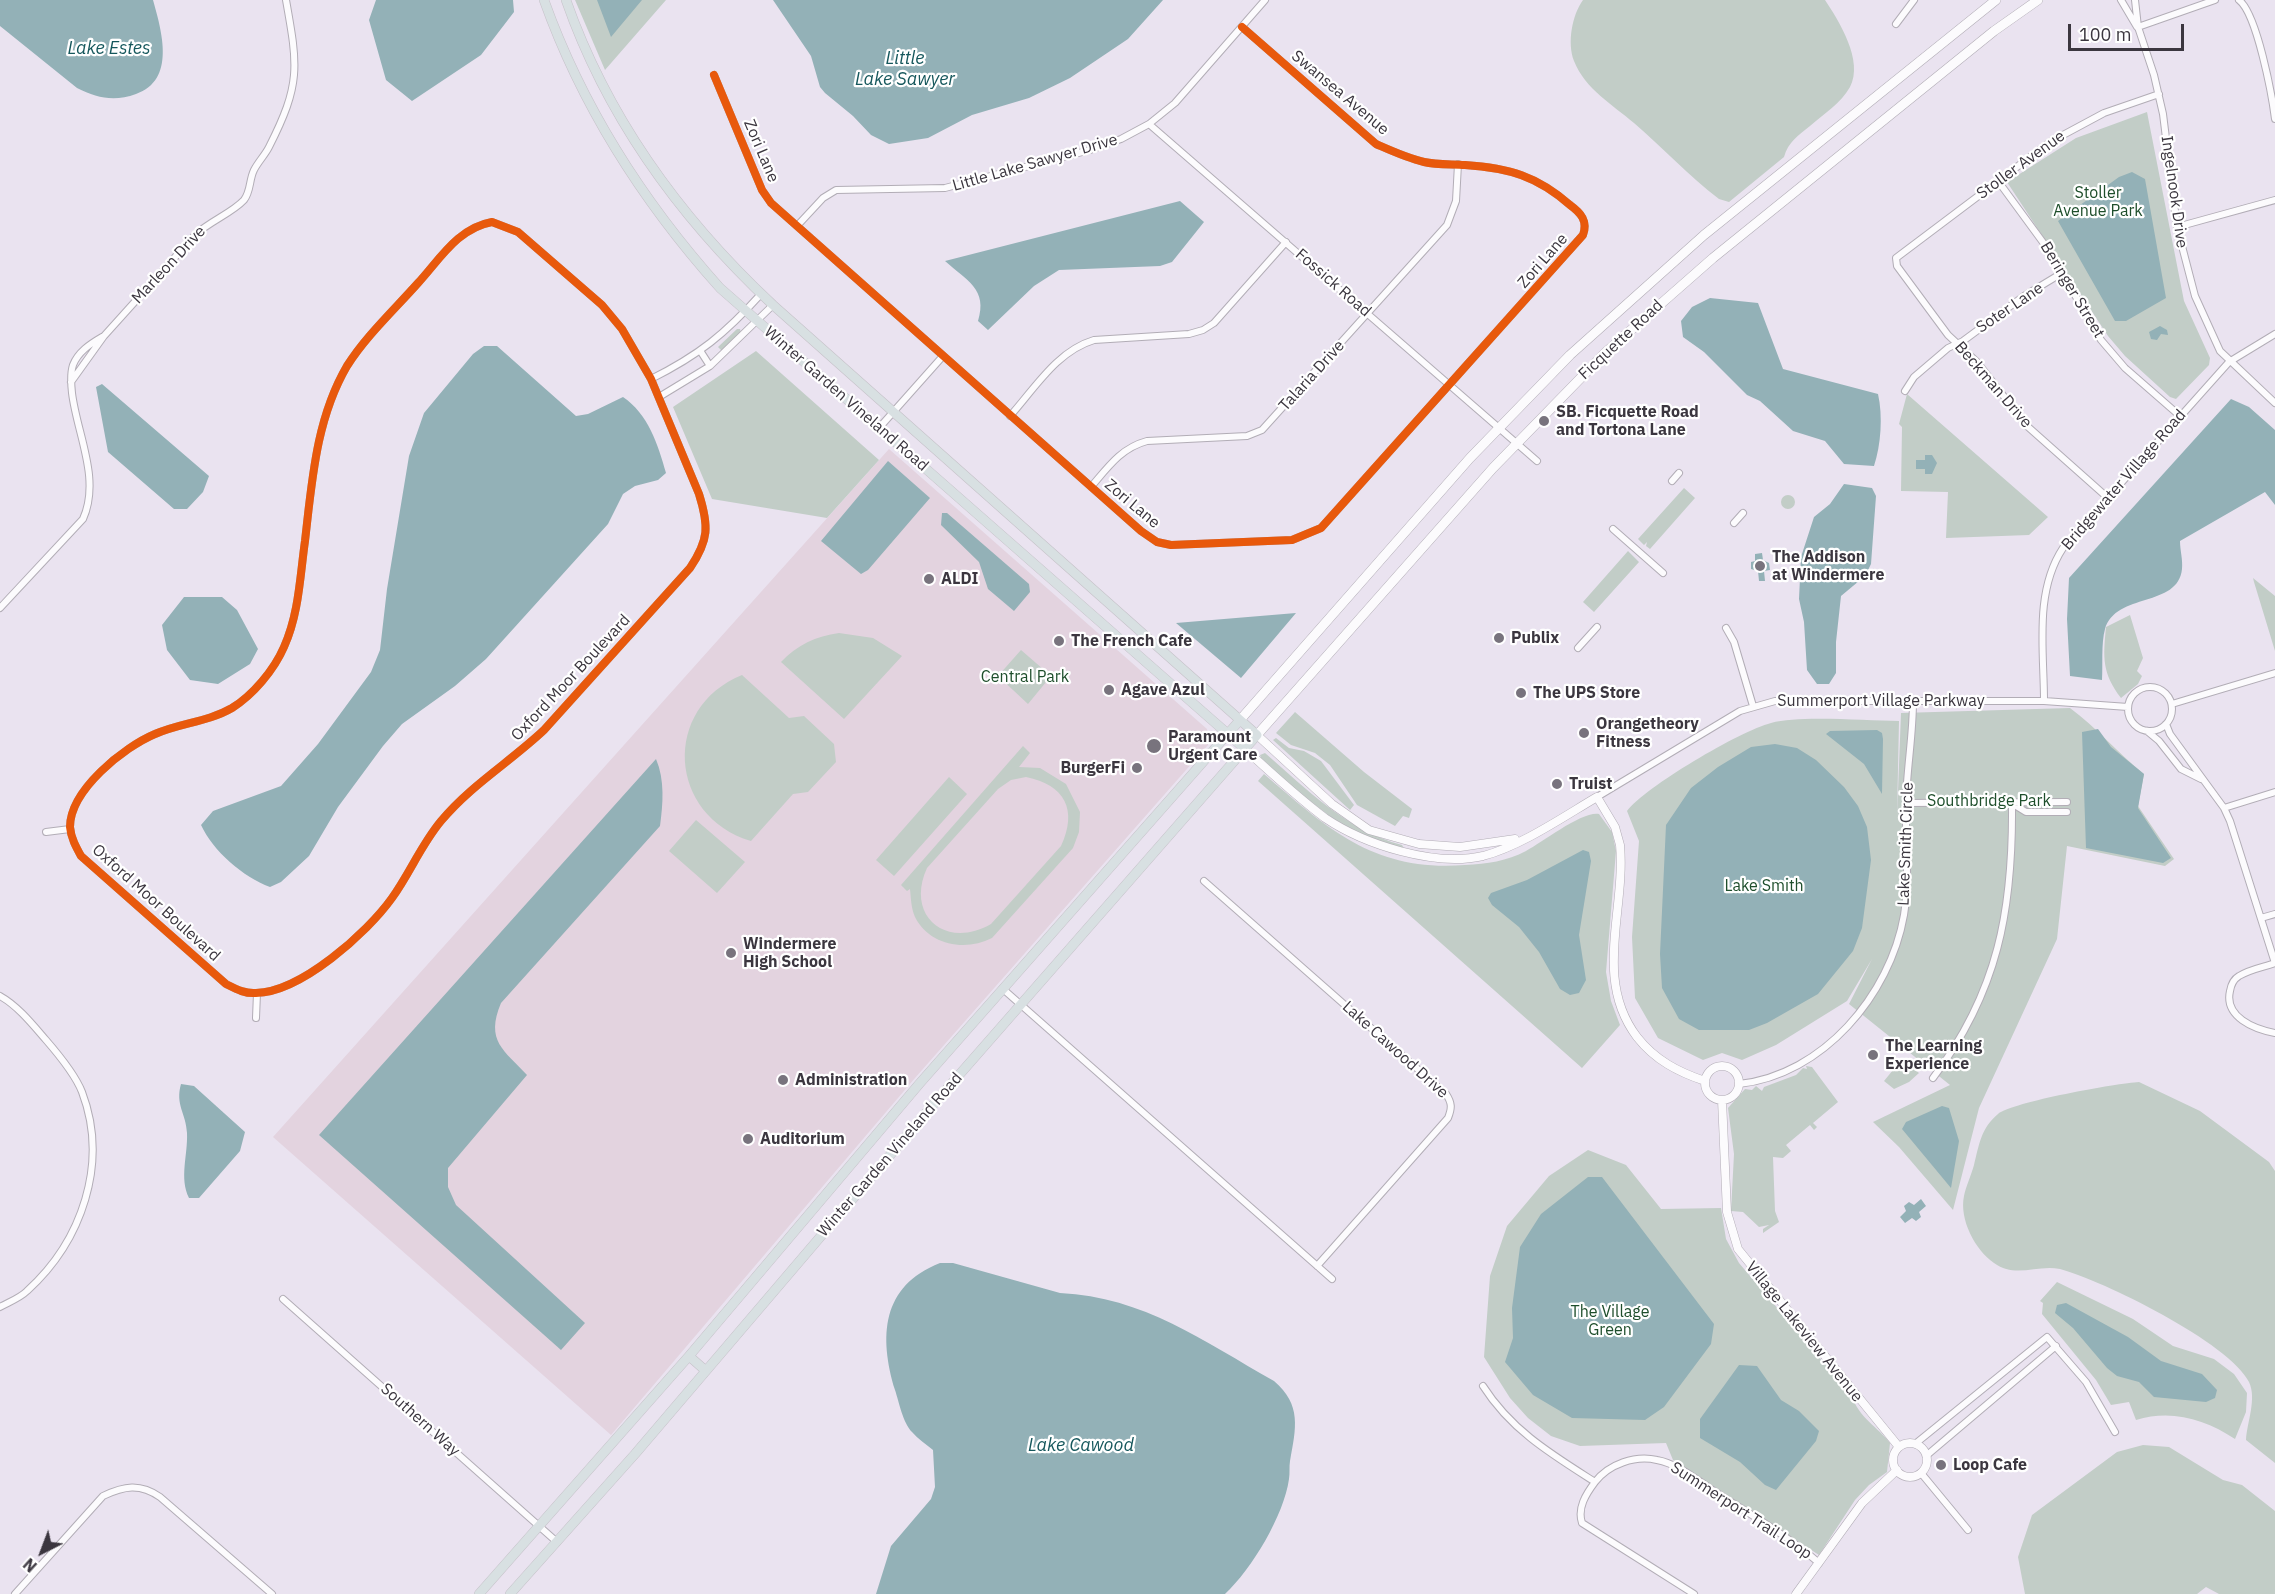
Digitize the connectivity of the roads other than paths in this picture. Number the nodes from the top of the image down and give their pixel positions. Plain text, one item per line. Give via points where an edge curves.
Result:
1 (286, 0) edge
2 (544, 0) edge
3 (566, 0) edge
4 (1265, 0) edge
5 (1914, 0) edge
6 (1996, 0) edge
7 (2038, 0) edge
8 (2121, 0) edge
9 (2135, 0) edge
10 (2215, 0) edge
11 (2239, 0) edge
12 (1896, 24) dead end
13 (1242, 27) junction
14 (2138, 27) junction
15 (714, 75) dead end
16 (2273, 90) edge
17 (2159, 94) junction
18 (2275, 119) edge
19 (1149, 124) junction
20 (1458, 165) junction
21 (1998, 181) junction
22 (2275, 200) edge
23 (797, 226) junction
24 (2177, 227) junction
25 (1586, 229) joint
26 (1286, 242) junction
27 (1896, 258) joint
28 (2062, 273) junction
29 (761, 294) junction
30 (773, 305) junction
31 (746, 311) junction
32 (1368, 313) junction
33 (758, 322) junction
34 (2275, 334) edge
35 (104, 336) junction
36 (1957, 344) junction
37 (701, 352) junction
38 (79, 354) junction
39 (942, 356) junction
40 (86, 361) junction
41 (2229, 362) junction
42 (710, 366) junction
43 (651, 379) junction
44 (71, 381) junction
45 (1450, 386) junction
46 (1905, 391) dead end
47 (658, 396) junction
48 (2275, 403) edge
49 (894, 412) junction
50 (1010, 416) junction
51 (2181, 416) junction
52 (879, 428) junction
53 (1497, 428) junction
54 (1516, 443) junction
55 (1537, 461) dead end
56 (1678, 473) dead end
57 (1672, 481) dead end
58 (1090, 487) junction
59 (2108, 498) junction
60 (1743, 513) dead end
61 (1734, 523) dead end
62 (1613, 529) dead end
63 (1663, 573) dead end
64 (0, 608) edge
65 (1598, 627) dead end
66 (1726, 628) dead end
67 (1578, 648) dead end
68 (2275, 673) edge
69 (1913, 701) junction
70 (2044, 701) junction
71 (2172, 704) junction
72 (1753, 706) junction
73 (2128, 707) junction
74 (1240, 720) junction
75 (2166, 724) junction
76 (2147, 731) junction
77 (1229, 734) junction
78 (1257, 735) junction
79 (1245, 749) junction
80 (2204, 781) junction
81 (2275, 792) edge
82 (1597, 797) junction
83 (2067, 802) dead end
84 (1906, 803) junction
85 (2012, 804) junction
86 (2224, 808) junction
87 (2067, 812) dead end
88 (70, 829) junction
89 (46, 832) dead end
90 (1526, 837) junction
91 (1419, 844) junction
92 (1418, 855) junction
93 (1204, 881) dead end
94 (2275, 914) edge
95 (2261, 918) junction
96 (2275, 963) edge
97 (1003, 989) junction
98 (257, 993) junction
99 (0, 996) edge
100 (1021, 1005) junction
101 (256, 1018) dead end
102 (2275, 1033) edge
103 (1933, 1078) dead end
104 (1705, 1081) junction
105 (1739, 1084) junction
106 (1722, 1100) junction
107 (1317, 1266) junction
108 (1332, 1279) dead end
109 (283, 1299) dead end
110 (0, 1307) edge
111 (2056, 1346) junction
112 (689, 1356) junction
113 (706, 1371) junction
114 (1483, 1386) dead end
115 (2115, 1432) dead end
116 (1915, 1444) junction
117 (1899, 1447) junction
118 (1926, 1456) junction
119 (1897, 1470) junction
120 (1921, 1473) junction
121 (1595, 1482) junction
122 (540, 1526) junction
123 (1968, 1530) dead end
124 (557, 1542) junction
125 (1819, 1563) junction
126 (15, 1594) edge
127 (272, 1594) edge
128 (479, 1594) edge
129 (510, 1594) edge
130 (1694, 1594) edge
131 (1796, 1594) edge

1 - 35 street, Marleon Drive via 296,56 294,86 268,150 255,168 249,193 195,235
2 - 31 main road, Winter Garden Vineland Road via 578,86 632,179 689,253
3 - 29 main road, Winter Garden Vineland Road via 603,89 633,141 690,219
4 - 13 street, Little Lake Sawyer Drive
5 - 12 street
6 - 53 main road, Ficquette Road via 1658,274
7 - 54 main road, Ficquette Road via 1713,258 1606,352
8 - 14 street, Ingelnook Drive
9 - 14 street, Ingelnook Drive
10 - 14 street
11 - 16 street via 2246,9
13 - 19 street, Little Lake Sawyer Drive via 1175,103
13 - 20 street, Swansea Avenue via 1377,144 1402,156
14 - 17 street, Ingelnook Drive
15 - 23 street, Zori Lane via 762,190
16 - 18 street
17 - 21 street, Stoller Avenue via 2104,112 2075,127
17 - 24 street, Ingelnook Drive
19 - 23 street, Little Lake Sawyer Drive via 1090,150 945,188 836,190
19 - 26 street, Fossick Road
20 - 25 street, Swansea Avenue via 1511,170 1534,179 1579,212
20 - 32 street, Talaria Drive via 1456,201 1447,225
21 - 27 street, Stoller Avenue
21 - 28 street, Beringer Street
22 - 24 street
23 - 39 street, Zori Lane
24 - 41 street, Ingelnook Drive via 2195,296 2214,340
25 - 45 street, Zori Lane
26 - 32 street, Fossick Road
26 - 50 street via 1214,323 1203,330 1079,344 1066,353
27 - 36 street, Beckman Drive via 1897,266
28 - 36 street, Soter Lane
28 - 51 street, Beringer Street via 2111,352
29 - 30 main road, Winter Garden Vineland Road
29 - 31 street
30 - 33 street
30 - 49 main road, Winter Garden Vineland Road
31 - 33 main road, Winter Garden Vineland Road
31 - 37 street
32 - 45 street, Fossick Road
32 - 58 street, Talaria Drive via 1262,430 1246,436 1131,445
33 - 42 street
33 - 52 main road, Winter Garden Vineland Road
34 - 41 street, Bridgewater Village Road
35 - 38 street, Marleon Drive
35 - 40 street, Marleon Drive
36 - 46 street, Soter Lane via 1914,377
36 - 59 street, Beckman Drive via 1977,362 2027,426
37 - 42 street
37 - 43 street
38 - 40 street
38 - 44 street via 73,363
39 - 49 street
39 - 50 street, Zori Lane
40 - 44 street, Marleon Drive
41 - 48 street, Ingelnook Drive
41 - 51 street, Bridgewater Village Road
42 - 47 street
43 - 47 street, Oxford Moor Boulevard
43 - 88 street, Oxford Moor Boulevard via 622,329 602,305 519,232 492,222 466,230 369,337 334,391 315,459 294,619 270,671 232,708 132,744 83,794 71,816
44 - 64 street via 91,484 90,504 83,519
45 - 53 street, Fossick Road
45 - 58 street, Zori Lane via 1321,528 1308,536 1171,546 1141,531
47 - 98 street, Oxford Moor Boulevard via 705,515 707,534 701,552 544,730 465,794 441,821 392,898 370,923 323,965 292,982
49 - 52 street
49 - 74 main road, Winter Garden Vineland Road
50 - 58 street, Zori Lane
51 - 59 street, Bridgewater Village Road
52 - 77 main road, Winter Garden Vineland Road
53 - 54 street, Fossick Road
53 - 74 main road, Ficquette Road
54 - 55 street, Fossick Road
54 - 78 main road, Ficquette Road
56 - 57 street
59 - 70 street, Bridgewater Village Road via 2063,548 2046,581
60 - 61 street
62 - 63 street
65 - 67 street
66 - 72 street
68 - 71 street
69 - 70 street, Summerport Village Parkway
69 - 72 street, Summerport Village Parkway via 1795,700
69 - 84 street, Lake Smith Circle
70 - 73 street, Summerport Village Parkway
71 - 73 street via 2163,692 2149,687 2136,692
71 - 75 street
72 - 82 street, Summerport Village Parkway via 1723,720
73 - 76 street via 2133,723
74 - 77 main road, Winter Garden Vineland Road
74 - 78 main road, Winter Garden Vineland Road
75 - 76 street
75 - 80 street
76 - 80 street via 2181,769
77 - 79 main road, Summerport Village Parkway
77 - 97 main road, Winter Garden Vineland Road
78 - 79 main road, Winter Garden Vineland Road
78 - 91 street, Summerport Village Parkway via 1332,804 1370,830
79 - 92 street, Summerport Village Parkway via 1327,819 1373,842
79 - 100 main road, Winter Garden Vineland Road
80 - 86 street
81 - 86 street
82 - 90 street, Summerport Village Parkway
82 - 104 street via 1615,827 1620,845 1613,965 1620,1005 1631,1029 1651,1053 1677,1071
83 - 85 street
84 - 85 street
84 - 105 street, Lake Smith Circle via 1904,913 1883,976 1860,1010 1820,1052 1785,1072
85 - 87 street via 2026,812
85 - 103 street via 2009,892 1994,961 1976,1011
86 - 95 street
88 - 89 street
88 - 98 street, Oxford Moor Boulevard via 81,856 226,984
90 - 91 street, Summerport Village Parkway via 1460,847
90 - 92 street, Summerport Village Parkway via 1483,856 1452,860
91 - 92 street
93 - 107 street, Lake Cawood Drive via 1451,1101 1448,1118
94 - 95 street
95 - 96 street
96 - 102 street via 2240,976 2230,987 2229,996 2229,1006 2238,1018
97 - 100 street
97 - 112 main road, Winter Garden Vineland Road
98 - 101 street
99 - 110 street via 59,1056 82,1091 92,1126 94,1156 87,1200 53,1262 26,1292
100 - 107 street
100 - 113 main road, Winter Garden Vineland Road
104 - 105 street via 1710,1071 1726,1066 1736,1073
104 - 106 street via 1711,1096
105 - 106 street via 1736,1094
106 - 117 street, Village Lakeview Avenue via 1727,1212 1738,1249
107 - 108 street
109 - 122 street, Southern Way
111 - 115 street via 2086,1382
111 - 116 street via 2047,1337
111 - 118 street
112 - 113 main road
112 - 122 main road, Winter Garden Vineland Road
113 - 124 main road, Winter Garden Vineland Road
114 - 121 street via 1517,1429
116 - 117 street
116 - 118 street
117 - 119 street via 1893,1458
118 - 120 street
119 - 120 street via 1908,1476
119 - 125 street via 1866,1498
120 - 123 street
121 - 125 street, Summerport Trail Loop via 1626,1461 1668,1463
121 - 130 street, Summerport Trail Loop via 1579,1511 1582,1523
122 - 124 street, Southern Way
122 - 128 main road, Winter Garden Vineland Road
124 - 129 main road, Winter Garden Vineland Road
125 - 131 street
126 - 127 street via 104,1496 133,1486 160,1497

